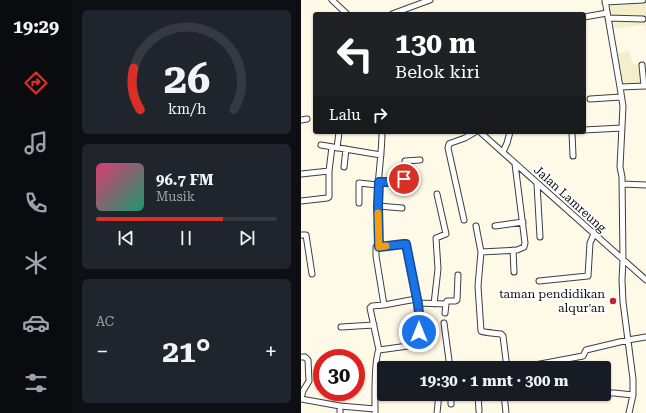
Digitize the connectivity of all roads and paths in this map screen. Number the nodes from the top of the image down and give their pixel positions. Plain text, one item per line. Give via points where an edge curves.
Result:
1 (332, 0) edge
2 (430, 0) edge
3 (643, 0) edge
4 (605, 1) edge
5 (345, 12) edge
6 (397, 12) edge
7 (608, 15) junction
8 (586, 18) edge
9 (643, 19) dead end
10 (642, 65) dead end
11 (645, 86) edge
12 (620, 87) junction
13 (621, 96) junction
14 (590, 99) dead end
15 (307, 119) dead end
16 (301, 120) edge
17 (622, 128) junction
18 (586, 130) edge
19 (338, 134) edge
20 (381, 134) edge
21 (472, 134) edge
22 (483, 134) edge
23 (509, 134) edge
24 (573, 134) edge
25 (321, 146) dead end
26 (334, 148) junction
27 (346, 149) junction
28 (503, 152) junction
29 (381, 154) junction
30 (573, 156) dead end
31 (420, 160) dead end
32 (515, 164) junction
33 (344, 167) dead end
34 (329, 171) junction
35 (301, 174) edge
36 (378, 184) junction
37 (537, 184) junction
38 (622, 184) junction
39 (646, 185) edge
40 (437, 194) dead end
41 (301, 201) edge
42 (359, 204) dead end
43 (378, 206) junction
44 (402, 208) dead end
45 (464, 220) dead end
46 (523, 222) junction
47 (476, 226) dead end
48 (495, 226) dead end
49 (594, 234) junction
50 (301, 235) edge
51 (540, 237) dead end
52 (379, 247) junction
53 (513, 250) junction
54 (481, 252) junction
55 (623, 260) junction
56 (514, 272) dead end
57 (311, 274) dead end
58 (458, 275) dead end
59 (646, 280) edge
60 (539, 281) dead end
61 (417, 301) junction
62 (434, 304) junction
63 (446, 304) junction
64 (384, 305) junction
65 (445, 313) dead end
66 (444, 323) dead end
67 (374, 325) junction
68 (341, 327) dead end
69 (646, 337) edge
70 (628, 340) junction
71 (379, 350) junction
72 (301, 357) edge
73 (449, 361) edge
74 (506, 361) edge
75 (556, 361) edge
76 (611, 393) edge
77 (633, 395) junction
78 (301, 398) edge
79 (438, 401) edge
80 (479, 401) edge
81 (505, 401) edge
82 (340, 406) junction
83 (375, 411) edge
84 (479, 411) dead end
85 (340, 413) edge
86 (437, 413) edge
87 (506, 413) edge
88 (629, 413) edge

1 - 5 street
2 - 6 street
3 - 4 street
4 - 7 street
7 - 8 street
7 - 9 street
7 - 12 street
10 - 11 street
11 - 12 street
12 - 13 street
13 - 14 street
13 - 17 street
15 - 16 street
17 - 18 street
17 - 38 street
19 - 26 street
20 - 29 street
21 - 45 street via 449,144 448,148
22 - 28 street, Jalan Lamreung
23 - 28 street
24 - 30 street
25 - 26 street
26 - 27 street
26 - 34 street
27 - 29 street
27 - 33 street
28 - 32 street, Jalan Lamreung
29 - 36 street
31 - 36 street via 405,160 402,182
32 - 37 street, Jalan Lamreung
32 - 46 street
34 - 35 street
34 - 41 street via 329,197
36 - 42 street via 359,183
36 - 43 street
37 - 49 street, Jalan Lamreung
37 - 51 street
38 - 39 street
38 - 55 street
40 - 62 street via 446,234 436,238 438,269
43 - 44 street
43 - 52 street
46 - 48 street
46 - 53 street via 525,245 521,249
47 - 54 street
49 - 55 street, Jalan Lamreung
49 - 60 street via 590,243 588,276
50 - 57 street via 306,235
52 - 61 street via 406,244
52 - 64 street via 376,247 376,256
53 - 54 street
53 - 56 street
54 - 74 street via 478,286 481,331 503,336
55 - 59 street, Jalan Lamreung
55 - 70 street via 622,293
58 - 63 street via 457,300 447,301
61 - 62 street
61 - 64 street
61 - 71 street via 421,331 406,334 408,346
62 - 63 street
63 - 65 street
64 - 67 street via 370,308
66 - 73 street
67 - 68 street
67 - 71 street
69 - 70 street
70 - 75 street via 586,350 583,356
70 - 77 street
71 - 83 street via 376,357
72 - 78 street via 308,358 309,381
76 - 77 street
77 - 88 street
78 - 82 street
79 - 86 street
80 - 84 street
81 - 87 street
82 - 83 street
82 - 85 street

